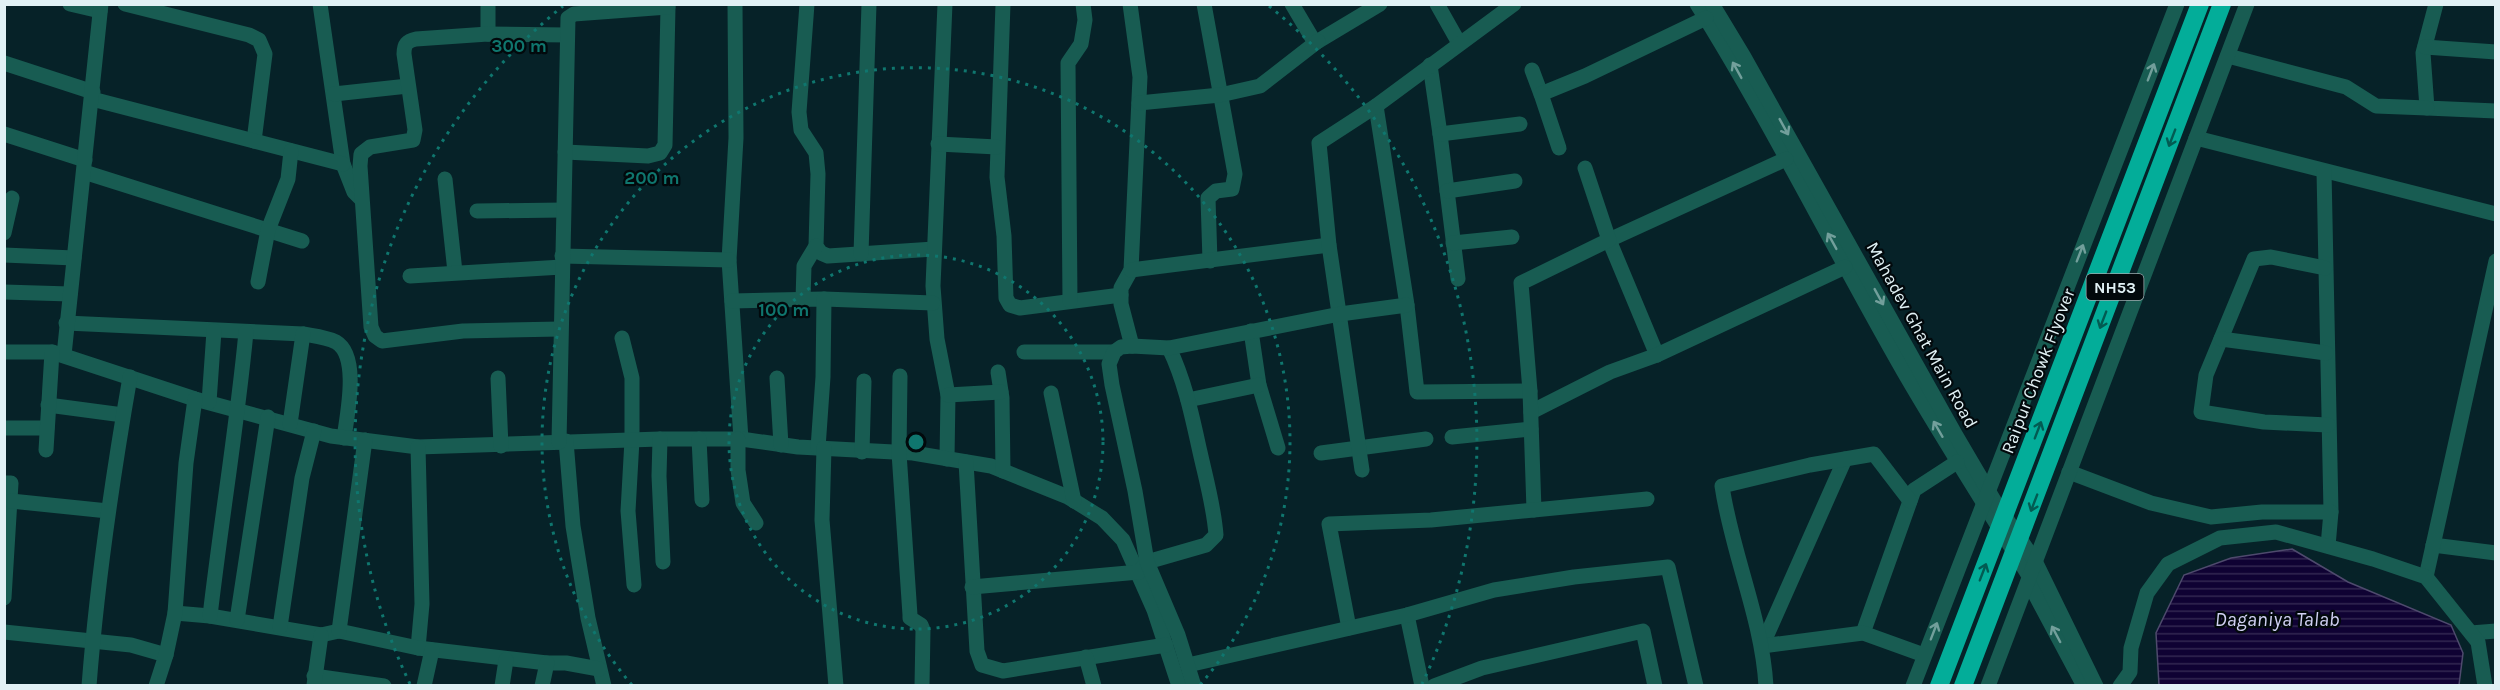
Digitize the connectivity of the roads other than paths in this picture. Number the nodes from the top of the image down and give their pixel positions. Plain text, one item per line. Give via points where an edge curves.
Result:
1 (70, 4) edge
2 (125, 4) edge
3 (191, 4) edge
4 (320, 4) edge
5 (488, 4) edge
6 (735, 4) edge
7 (807, 4) edge
8 (869, 4) edge
9 (945, 4) edge
10 (1003, 4) edge
11 (1083, 4) edge
12 (1130, 4) edge
13 (1204, 4) edge
14 (1292, 4) edge
15 (1380, 4) edge
16 (1437, 4) edge
17 (1514, 4) edge
18 (1697, 4) edge
19 (2177, 4) edge
20 (2200, 4) edge
21 (2222, 4) edge
22 (2247, 4) edge
23 (2436, 4) edge
24 (668, 6) edge
25 (101, 8) edge
26 (569, 11) edge
27 (1709, 11) edge
28 (190, 21) junction
29 (488, 34) junction
30 (567, 35) junction
31 (1318, 41) junction
32 (1459, 43) junction
33 (2425, 46) junction
34 (2496, 52) edge
35 (2228, 56) junction
36 (4, 63) edge
37 (1430, 65) junction
38 (1532, 70) dead end
39 (408, 86) junction
40 (334, 94) junction
41 (1541, 94) junction
42 (92, 95) junction
43 (1220, 95) junction
44 (1139, 103) junction
45 (1376, 106) junction
46 (2427, 108) junction
47 (2496, 111) edge
48 (1520, 124) dead end
49 (4, 134) edge
50 (1440, 134) junction
51 (2196, 138) junction
52 (254, 141) junction
53 (939, 144) junction
54 (997, 147) junction
55 (1558, 148) dead end
56 (291, 151) junction
57 (565, 152) junction
58 (1786, 159) junction
59 (343, 164) junction
60 (84, 166) junction
61 (1585, 168) dead end
62 (2324, 171) junction
63 (445, 179) dead end
64 (1515, 181) dead end
65 (1447, 191) junction
66 (12, 198) dead end
67 (362, 199) junction
68 (563, 210) junction
69 (477, 211) dead end
70 (2496, 214) edge
71 (268, 230) junction
72 (4, 233) edge
73 (1512, 237) dead end
74 (1609, 240) junction
75 (302, 241) dead end
76 (1453, 243) junction
77 (1329, 245) junction
78 (816, 246) junction
79 (934, 249) junction
80 (861, 254) junction
81 (4, 255) edge
82 (74, 258) junction
83 (729, 260) junction
84 (562, 261) junction
85 (1210, 261) junction
86 (2496, 261) edge
87 (1845, 267) junction
88 (2325, 268) junction
89 (1131, 270) junction
90 (455, 272) junction
91 (410, 276) dead end
92 (1458, 279) dead end
93 (258, 282) dead end
94 (4, 292) edge
95 (70, 294) junction
96 (1121, 295) junction
97 (824, 299) junction
98 (803, 300) junction
99 (732, 301) junction
100 (1070, 301) junction
101 (933, 303) junction
102 (1407, 305) junction
103 (1340, 314) junction
104 (66, 323) junction
105 (560, 329) junction
106 (214, 331) junction
107 (1251, 331) junction
108 (246, 332) junction
109 (303, 334) junction
110 (622, 338) dead end
111 (2221, 339) junction
112 (1132, 346) junction
113 (1169, 348) junction
114 (4, 352) edge
115 (1024, 352) dead end
116 (1114, 352) junction
117 (2326, 353) junction
118 (58, 354) junction
119 (1657, 355) junction
120 (998, 372) dead end
121 (900, 376) dead end
122 (130, 377) junction
123 (498, 378) dead end
124 (777, 378) dead end
125 (864, 381) dead end
126 (1259, 385) junction
127 (1530, 391) junction
128 (1001, 392) junction
129 (1051, 393) dead end
130 (948, 395) junction
131 (202, 400) junction
132 (1188, 400) junction
133 (48, 405) junction
134 (238, 410) junction
135 (1531, 412) junction
136 (123, 415) junction
137 (268, 417) junction
138 (290, 424) junction
139 (2328, 425) junction
140 (4, 428) edge
141 (47, 428) junction
142 (1531, 429) junction
143 (314, 430) junction
144 (1452, 437) dead end
145 (344, 438) junction
146 (660, 439) junction
147 (699, 439) junction
148 (740, 439) junction
149 (365, 440) junction
150 (633, 440) junction
151 (1426, 440) dead end
152 (562, 441) junction
153 (781, 445) junction
154 (501, 446) junction
155 (418, 447) junction
156 (821, 448) junction
157 (1278, 448) dead end
158 (1360, 448) junction
159 (46, 450) dead end
160 (862, 452) junction
161 (899, 453) junction
162 (1321, 453) dead end
163 (947, 459) junction
164 (1845, 459) junction
165 (966, 462) junction
166 (1957, 462) junction
167 (1362, 470) dead end
168 (1003, 471) junction
169 (2069, 472) junction
170 (4, 483) edge
171 (1987, 495) junction
172 (1647, 499) dead end
173 (702, 500) dead end
174 (11, 501) junction
175 (1074, 501) junction
176 (1910, 501) junction
177 (1534, 510) junction
178 (108, 511) junction
179 (2331, 512) junction
180 (756, 523) dead end
181 (2433, 545) junction
182 (2328, 546) junction
183 (2496, 553) edge
184 (2035, 561) junction
185 (663, 562) dead end
186 (1143, 567) junction
187 (2030, 576) junction
188 (2426, 577) junction
189 (634, 585) dead end
190 (972, 587) junction
191 (4, 598) edge
192 (175, 613) junction
193 (1407, 615) junction
194 (210, 616) junction
195 (237, 620) junction
196 (280, 627) junction
197 (1349, 628) junction
198 (339, 631) junction
199 (2496, 631) edge
200 (4, 632) edge
201 (1863, 633) junction
202 (2470, 633) junction
203 (321, 635) junction
204 (92, 642) junction
205 (1166, 645) junction
206 (1762, 646) junction
207 (425, 649) junction
208 (166, 655) junction
209 (1924, 656) junction
210 (1086, 657) junction
211 (506, 660) junction
212 (547, 663) junction
213 (1188, 665) junction
214 (599, 669) junction
215 (314, 681) edge
216 (1650, 684) edge
217 (89, 686) edge
218 (156, 686) edge
219 (384, 686) edge
220 (424, 686) edge
221 (502, 686) edge
222 (542, 686) edge
223 (604, 686) edge
224 (836, 686) edge
225 (922, 686) edge
226 (1094, 686) edge
227 (1179, 686) edge
228 (1194, 686) edge
229 (1422, 686) edge
230 (1434, 686) edge
231 (1696, 686) edge
232 (1766, 686) edge
233 (1913, 686) edge
234 (1939, 686) edge
235 (1963, 686) edge
236 (1988, 686) edge
237 (2084, 686) edge
238 (2096, 686) edge
239 (2120, 686) edge
240 (2485, 686) edge

1 - 25 street
2 - 28 street
3 - 28 street
4 - 40 street
5 - 29 street
6 - 83 street via 736,138
7 - 78 street via 800,112 801,130 816,153
8 - 80 street
9 - 53 street
10 - 54 street
11 - 100 street via 1081,44 1068,63
12 - 44 street via 1140,77
13 - 43 street
14 - 31 street via 1315,43
15 - 31 street
16 - 32 street
17 - 32 street
18 - 27 street
171 -> 19 street
234 -> 20 highway, Raipur Chowk Flyover / NH53
21 -> 235 highway, NH53
22 - 35 street
23 - 33 street
24 - 26 street via 574,14
24 - 57 street via 665,145 660,153 648,156
25 - 42 street
26 - 30 street
27 - 41 street via 1586,76
58 -> 27 street
27 -> 171 street, Mahadev Ghat Main Road via 1744,57
28 - 52 street via 249,35 264,47
29 - 30 street
29 - 39 street via 407,42 404,54
30 - 57 street
31 - 43 street via 1260,86
32 - 37 street
33 - 34 street
33 - 46 street
35 - 46 street via 2346,87 2376,106
35 - 51 street
36 - 42 street
37 - 45 street
37 - 50 street
38 - 41 street
39 - 40 street
39 - 67 street via 413,140 364,150 360,166
40 - 59 street
41 - 55 street
42 - 52 street
42 - 60 street
43 - 44 street
43 - 85 street via 1235,174 1232,189 1216,191 1208,198
44 - 89 street
45 - 77 street via 1319,143
45 - 102 street
46 - 47 street
48 - 50 street
49 - 60 street
50 - 65 street
51 - 62 street
51 - 169 street
52 - 56 street
53 - 54 street
53 - 79 street
54 - 100 street via 1006,298 1010,305 1020,308
56 - 59 street
56 - 71 street via 288,179
57 - 68 street
58 - 74 street
87 -> 58 street
59 - 67 street via 354,192
60 - 71 street
60 - 82 street
61 - 74 street
62 - 70 street
62 - 88 street
63 - 90 street
64 - 65 street
65 - 76 street
66 - 72 street
67 - 105 street via 371,327 382,341 463,332
68 - 69 street
68 - 84 street
71 - 75 street
71 - 93 street
73 - 76 street
74 - 119 street
74 - 127 street via 1521,283
76 - 92 street
77 - 85 street
77 - 103 street
78 - 80 street via 828,256
78 - 98 street via 804,266
79 - 80 street
79 - 101 street
81 - 82 street
82 - 95 street
83 - 84 street
83 - 99 street
84 - 90 street
84 - 105 street
85 - 89 street
86 - 181 street
87 - 119 street
166 -> 87 street
88 - 111 street via 2271,257 2254,259
88 - 117 street
89 - 96 street
90 - 91 street
94 - 95 street
95 - 104 street
96 - 100 street
96 - 112 street
97 - 98 street
97 - 101 street
97 - 156 street
98 - 99 street
99 - 148 street
101 - 130 street
102 - 103 street
102 - 127 street via 1417,392
103 - 107 street
103 - 158 street
104 - 106 street
104 - 118 street
105 - 152 street
106 - 108 street
106 - 131 street
107 - 113 street
107 - 126 street
108 - 109 street
108 - 134 street
109 - 138 street
109 - 145 street via 334,341 346,354 351,386
110 - 150 street via 632,378
111 - 117 street
111 - 139 street via 2206,375 2201,412 2264,422
112 - 113 street
112 - 116 street
113 - 132 street
114 - 118 street
115 - 116 street
116 - 186 street via 1109,364 1135,491
117 - 139 street
118 - 122 street
118 - 133 street
119 - 135 street via 1610,372
120 - 128 street
121 - 161 street
122 - 131 street
122 - 136 street
123 - 154 street
124 - 153 street
125 - 160 street
126 - 132 street
126 - 157 street
127 - 135 street
128 - 130 street
128 - 168 street
129 - 175 street
130 - 163 street
131 - 134 street
131 - 192 street via 186,463
132 - 186 street via 1216,535 1206,545
133 - 136 street
133 - 141 street
134 - 137 street
134 - 194 street
135 - 142 street
136 - 178 street
137 - 138 street
137 - 195 street
138 - 143 street
139 - 179 street
140 - 141 street
141 - 159 street
142 - 144 street
142 - 177 street
143 - 145 street
143 - 196 street via 302,478
145 - 149 street
146 - 147 street
146 - 150 street
146 - 185 street
147 - 148 street
147 - 173 street
148 - 153 street
148 - 180 street via 738,470 743,503
149 - 155 street
149 - 198 street
150 - 152 street
150 - 189 street via 627,511
151 - 158 street
152 - 154 street
152 - 214 street
153 - 156 street
154 - 155 street
155 - 207 street
156 - 160 street
156 - 224 street via 822,520
158 - 162 street
158 - 167 street
160 - 161 street
161 - 163 street
161 - 225 street via 910,618 923,630
163 - 165 street
164 - 176 street via 1874,454
164 - 206 street
164 - 206 street via 1722,486 1732,540
165 - 168 street
165 - 190 street
166 - 171 street
166 - 176 street via 1914,490
168 - 175 street
169 - 179 street via 2151,503 2211,517
169 - 184 street
170 - 174 street via 11,483
171 - 184 street, Mahadev Ghat Main Road
171 - 187 street
209 -> 171 street
172 - 177 street
174 - 178 street
174 - 191 street
175 - 186 street via 1102,518
176 - 201 street
177 - 197 street via 1329,524
178 - 204 street
179 - 182 street
181 - 183 street
181 - 188 street
182 - 188 street
182 - 239 street via 2276,532 2220,538 2168,564 2147,593 2131,648 2130,672
184 - 187 street
184 - 238 street, Mahadev Ghat Main Road
186 - 190 street
186 - 205 street
186 - 213 street via 1178,635
187 - 236 street
237 -> 187 street via 2036,596
188 - 202 street
190 - 210 street via 978,658 988,669 1003,671
192 - 194 street
192 - 208 street
193 - 197 street
193 - 229 street
193 - 231 street via 1494,590 1668,567
194 - 195 street
195 - 196 street
196 - 203 street
197 - 213 street
198 - 203 street
198 - 207 street
199 - 202 street
200 - 204 street
201 - 206 street
201 - 209 street
202 - 240 street via 2478,642
203 - 215 street
204 - 208 street via 142,647
204 - 217 street
205 - 210 street
205 - 227 street
206 - 232 street
207 - 211 street
207 - 220 street
208 - 218 street
209 - 233 street
210 - 226 street
211 - 212 street
211 - 221 street
212 - 214 street
212 - 222 street
213 - 228 street
214 - 223 street
215 - 219 street
216 - 230 street via 1643,631 1482,668

